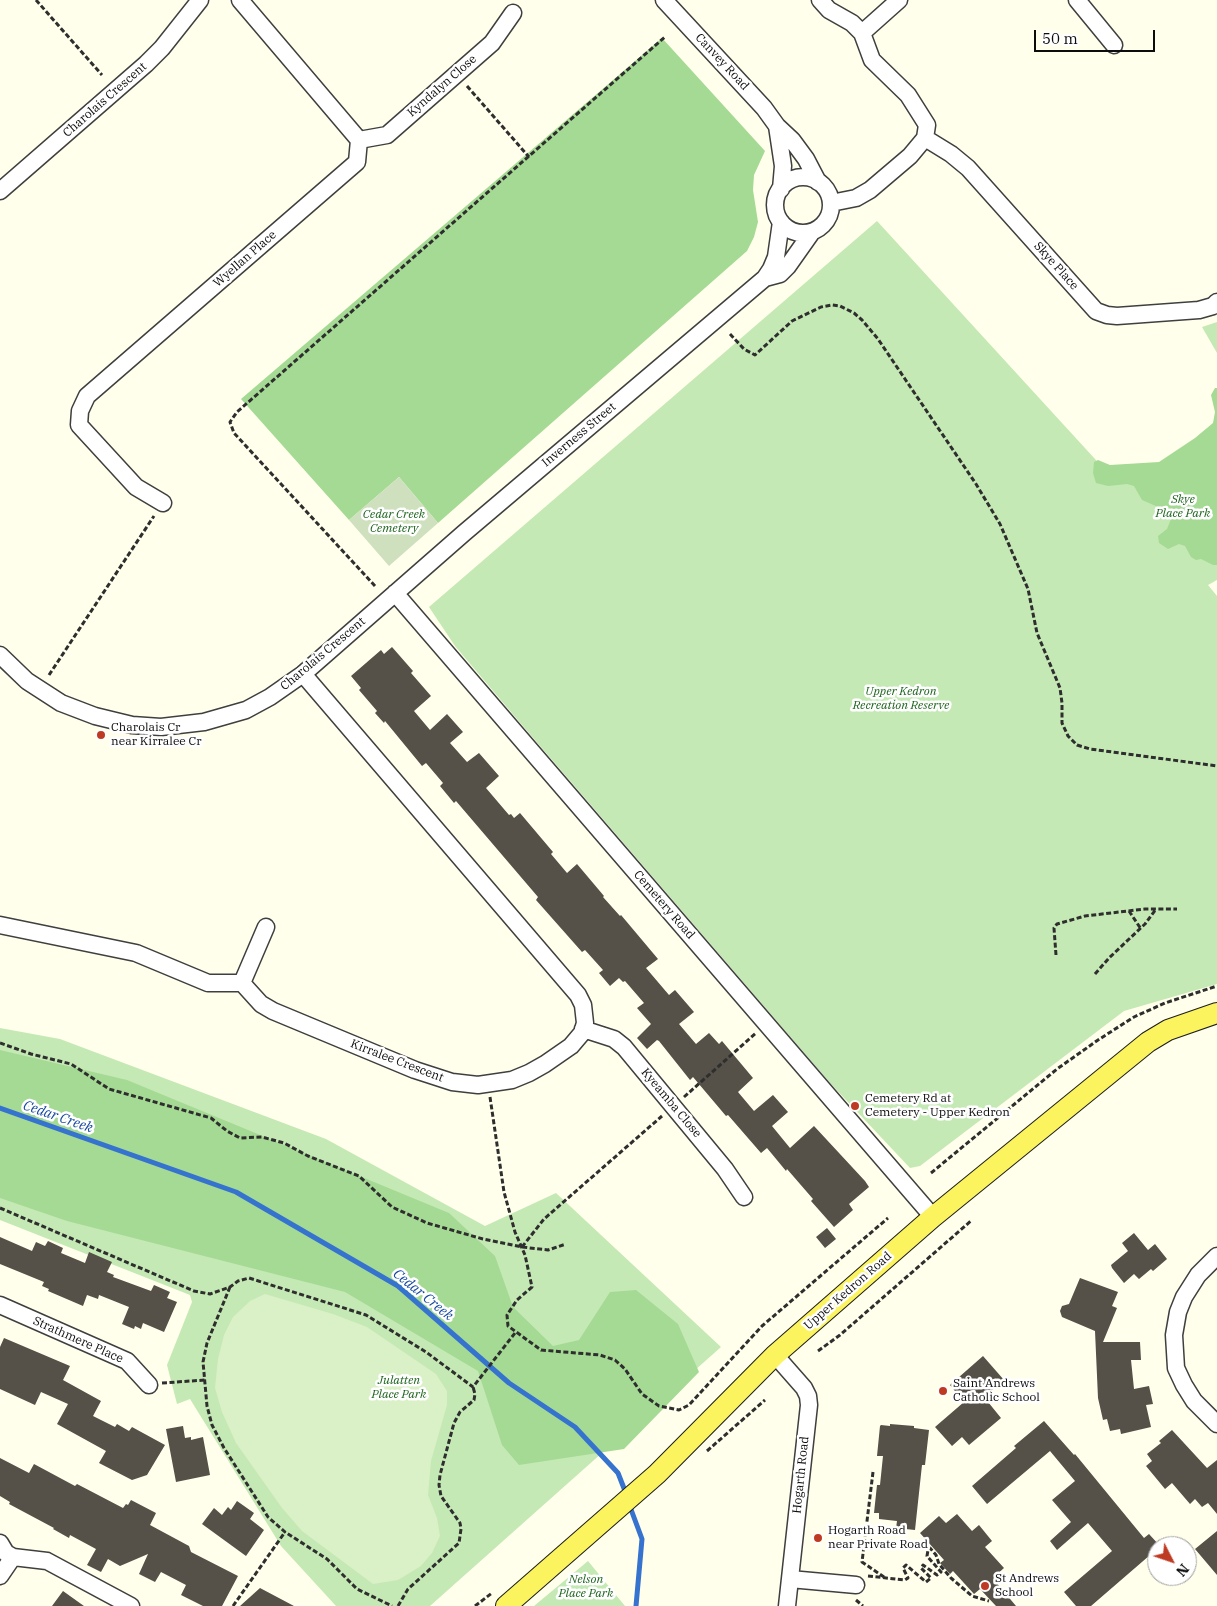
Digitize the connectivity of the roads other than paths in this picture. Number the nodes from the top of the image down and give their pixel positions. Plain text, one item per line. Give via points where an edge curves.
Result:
1 (200, 0) edge
2 (240, 0) edge
3 (664, 0) edge
4 (820, 0) edge
5 (899, 0) edge
6 (1077, 0) edge
7 (513, 13) dead end
8 (862, 33) junction
9 (1114, 45) dead end
10 (777, 126) junction
11 (925, 138) junction
12 (359, 140) junction
13 (818, 182) junction
14 (781, 188) junction
15 (0, 191) edge
16 (831, 203) junction
17 (781, 222) junction
18 (812, 232) junction
19 (765, 278) junction
20 (1217, 302) edge
21 (163, 503) road end
22 (395, 593) junction
23 (0, 655) edge
24 (303, 674) junction
25 (0, 925) edge
26 (266, 927) dead end
27 (242, 983) junction
28 (1217, 1013) edge
29 (583, 1029) junction
30 (744, 1197) dead end
31 (932, 1217) junction
32 (1217, 1256) edge
33 (0, 1305) edge
34 (775, 1355) junction
35 (149, 1385) road end
36 (1217, 1424) edge
37 (0, 1542) edge
38 (13, 1557) junction
39 (0, 1576) edge
40 (790, 1578) junction
41 (861, 1580) road end
42 (131, 1606) edge
43 (506, 1606) edge
44 (787, 1606) edge

1 - 15 street, Charolais Crescent via 146,64
2 - 12 street
3 - 10 street, Canvey Road
4 - 8 street
5 - 8 street
6 - 9 street
7 - 12 street, Kyndalyn Close via 492,43 386,135
8 - 11 street via 872,60 908,95 921,114 927,125
10 - 13 street, Canvey Road via 806,159
10 - 14 street via 783,166
11 - 16 street via 910,156 867,193
11 - 20 street, Skye Place via 968,168 1096,311 1117,316 1190,310 1213,306
12 - 21 street, Wyellan Place via 357,162 87,396 80,410 79,425 136,487
13 - 14 street via 799,178
13 - 16 street via 830,196
14 - 17 street via 775,204
16 - 18 street via 828,219
17 - 18 street via 792,231
17 - 19 street, Inverness Street via 776,257
18 - 19 street, Inverness Street via 780,274
19 - 22 street, Inverness Street
22 - 24 street, Charolais Crescent
22 - 31 street, Cemetery Road
23 - 24 street, Charolais Crescent via 27,681 73,708 111,721 156,727 204,722 241,711 276,694
24 - 29 street via 578,995 584,1008
25 - 27 street via 136,953 208,984
26 - 27 street
27 - 29 street, Kirralee Crescent via 261,1004 273,1011 415,1070 468,1085 512,1080 529,1074 571,1046
28 - 31 main road, Upper Kedron Road via 1168,1030 1148,1042
29 - 30 street, Kyeamba Close via 617,1041 674,1106
31 - 34 main road, Upper Kedron Road
32 - 36 street via 1198,1275 1184,1297 1174,1335 1176,1368 1184,1385 1194,1401
33 - 35 street, Strathmere Place via 127,1361
34 - 40 street, Hogarth Road via 804,1388 809,1405
34 - 43 main road, Upper Kedron Road via 657,1474
37 - 38 street via 6,1553
38 - 39 street
38 - 42 street via 47,1561
40 - 41 street
40 - 44 street, Hogarth Road

